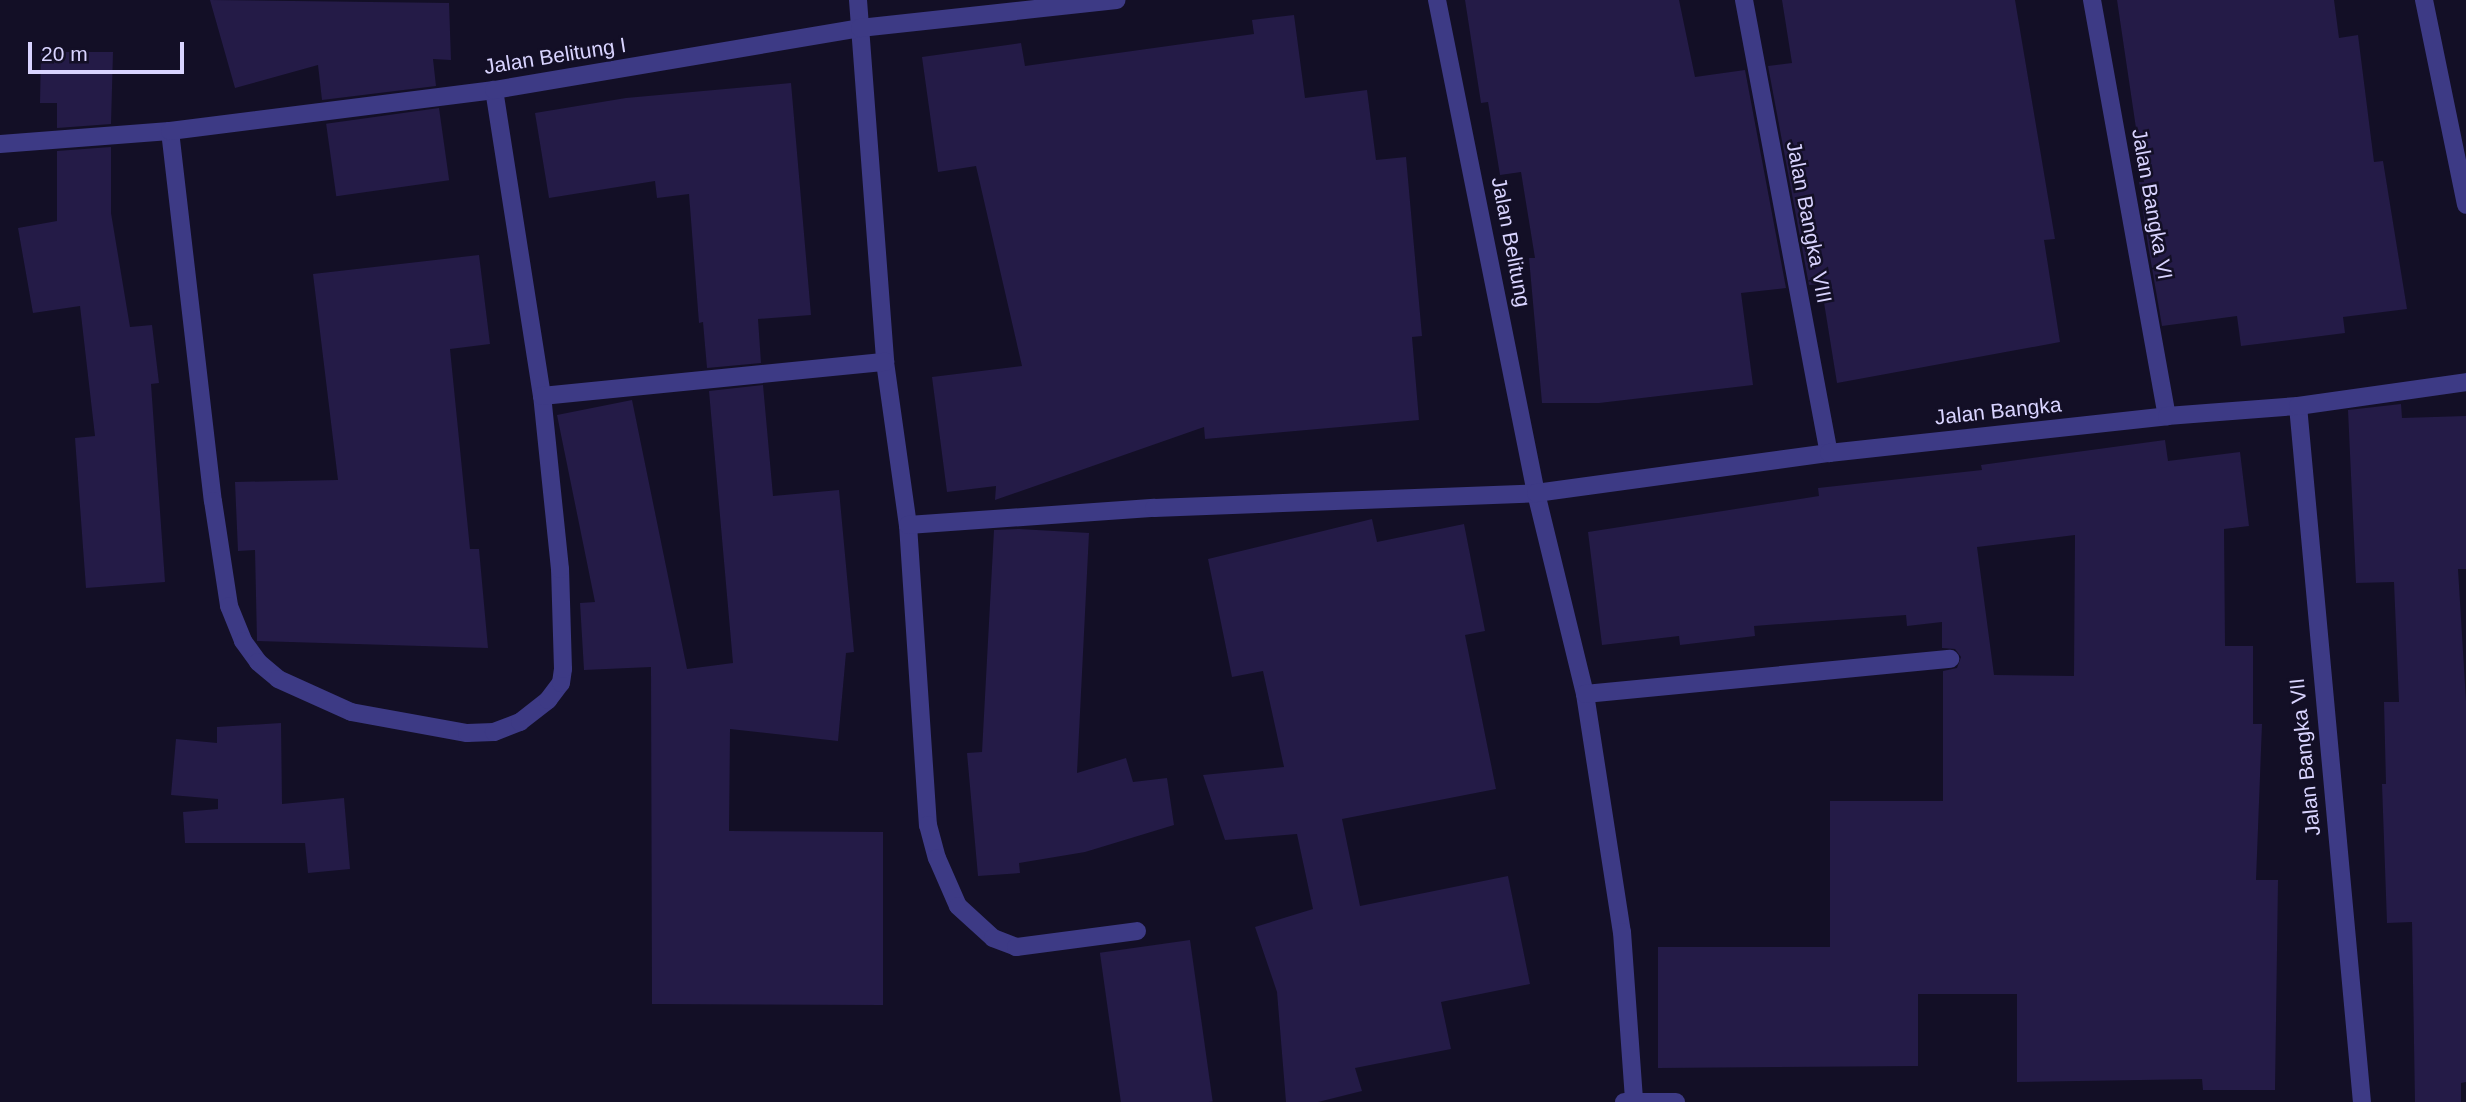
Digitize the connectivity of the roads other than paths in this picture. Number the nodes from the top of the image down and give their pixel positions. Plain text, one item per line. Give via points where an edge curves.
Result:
1 (858, 0) edge
2 (1116, 0) edge
3 (1437, 0) edge
4 (1744, 0) edge
5 (2092, 0) edge
6 (2424, 0) edge
7 (860, 28) junction
8 (494, 90) junction
9 (170, 131) junction
10 (0, 144) edge
11 (2466, 205) edge
12 (885, 362) junction
13 (2466, 382) edge
14 (542, 396) junction
15 (2298, 406) junction
16 (2167, 416) junction
17 (1829, 453) junction
18 (1536, 493) junction
19 (908, 525) junction
20 (1950, 659) dead end
21 (1585, 694) junction
22 (1137, 931) dead end
23 (1629, 1101) edge
24 (1676, 1102) edge
25 (2362, 1102) edge

1 - 7 street
2 - 7 street, Jalan Belitung I
3 - 18 street, Jalan Belitung
4 - 17 street, Jalan Bangka VIII
5 - 16 street, Jalan Bangka VI
6 - 11 street
7 - 8 street, Jalan Belitung I
7 - 12 street
8 - 9 street, Jalan Belitung I
8 - 14 street
9 - 10 street, Jalan Belitung I
9 - 14 street via 229,606 250,651 278,679 351,712 467,733 494,732 520,722 548,701 561,683 563,669 561,569
12 - 14 street
12 - 19 street
13 - 15 street, Jalan Bangka
15 - 16 street, Jalan Bangka
15 - 25 street, Jalan Bangka VII
16 - 17 street, Jalan Bangka
17 - 18 street, Jalan Bangka
18 - 19 street, Jalan Bangka via 1154,508
18 - 21 street, Jalan Belitung
19 - 22 street via 928,825 958,906 993,938 1016,947
20 - 21 street
21 - 23 street, Jalan Belitung via 1622,932
23 - 24 street

